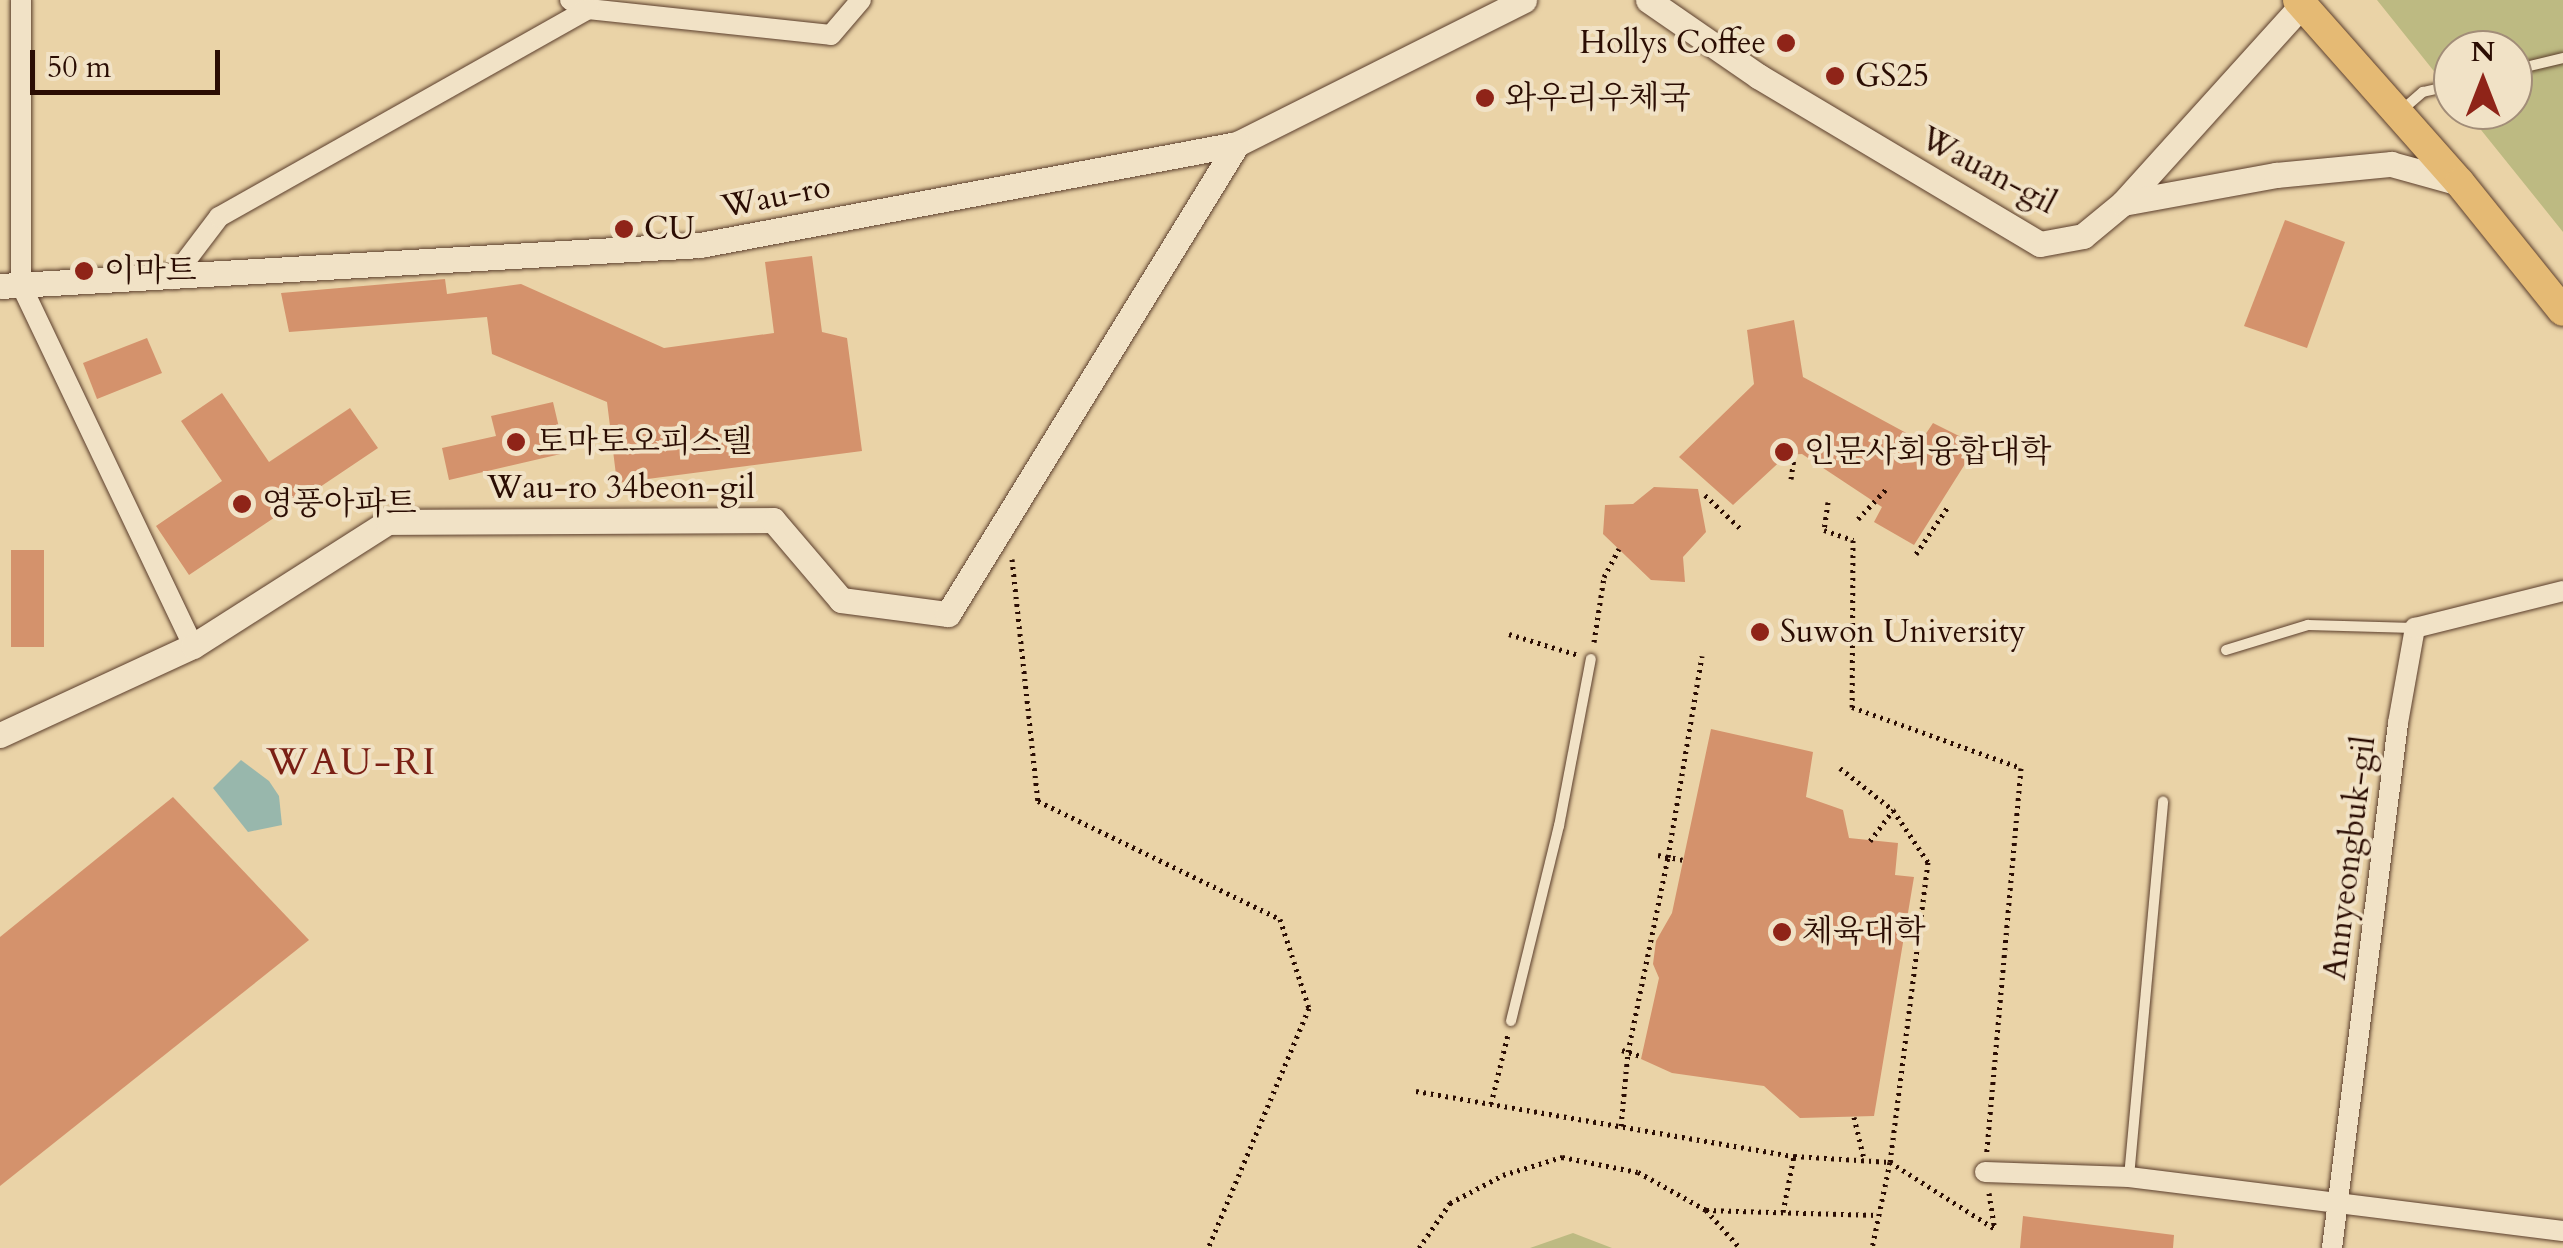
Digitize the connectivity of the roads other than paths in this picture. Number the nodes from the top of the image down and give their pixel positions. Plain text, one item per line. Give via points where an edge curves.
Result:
1 (860, 0) edge
2 (1524, 0) edge
3 (1648, 0) edge
4 (15, 1) edge
5 (2300, 3) edge
6 (579, 5) edge
7 (2563, 58) edge
8 (2533, 65) edge
9 (2433, 90) edge
10 (2398, 113) junction
11 (1237, 144) junction
12 (2460, 183) junction
13 (2123, 203) junction
14 (172, 279) junction
15 (10, 285) edge
16 (2563, 311) edge
17 (2563, 591) edge
18 (2415, 628) junction
19 (192, 646) junction
20 (2226, 650) dead end
21 (1591, 659) road end
22 (0, 735) edge
23 (2162, 802) dead end
24 (1510, 1021) road end
25 (1985, 1172) road end
26 (2130, 1178) junction
27 (2336, 1202) junction
28 (2563, 1231) edge
29 (2332, 1248) edge

1 - 6 street via 831,34
2 - 11 street, Wau-ro
3 - 13 street, Wauan-gil via 1758,76 2040,244 2083,236
4 - 15 street
5 - 10 main road
5 - 13 street, Wauan-gil
6 - 14 street via 219,217
7 - 8 lane
9 - 10 lane
10 - 12 main road
11 - 14 street, Wau-ro via 700,244
11 - 19 street, Wau-ro 34beon-gil via 948,614 840,600 773,520 388,522
12 - 13 street via 2391,164 2276,174
12 - 16 main road
14 - 15 street, Wau-ro
15 - 19 street
17 - 18 street
18 - 20 lane via 2308,625
18 - 27 street, Annyeongbuk-gil
19 - 22 street, Wau-ro 34beon-gil
21 - 24 lane via 1559,826
23 - 26 lane
25 - 26 street
26 - 27 street
27 - 28 street
27 - 29 street, Annyeongbuk-gil

